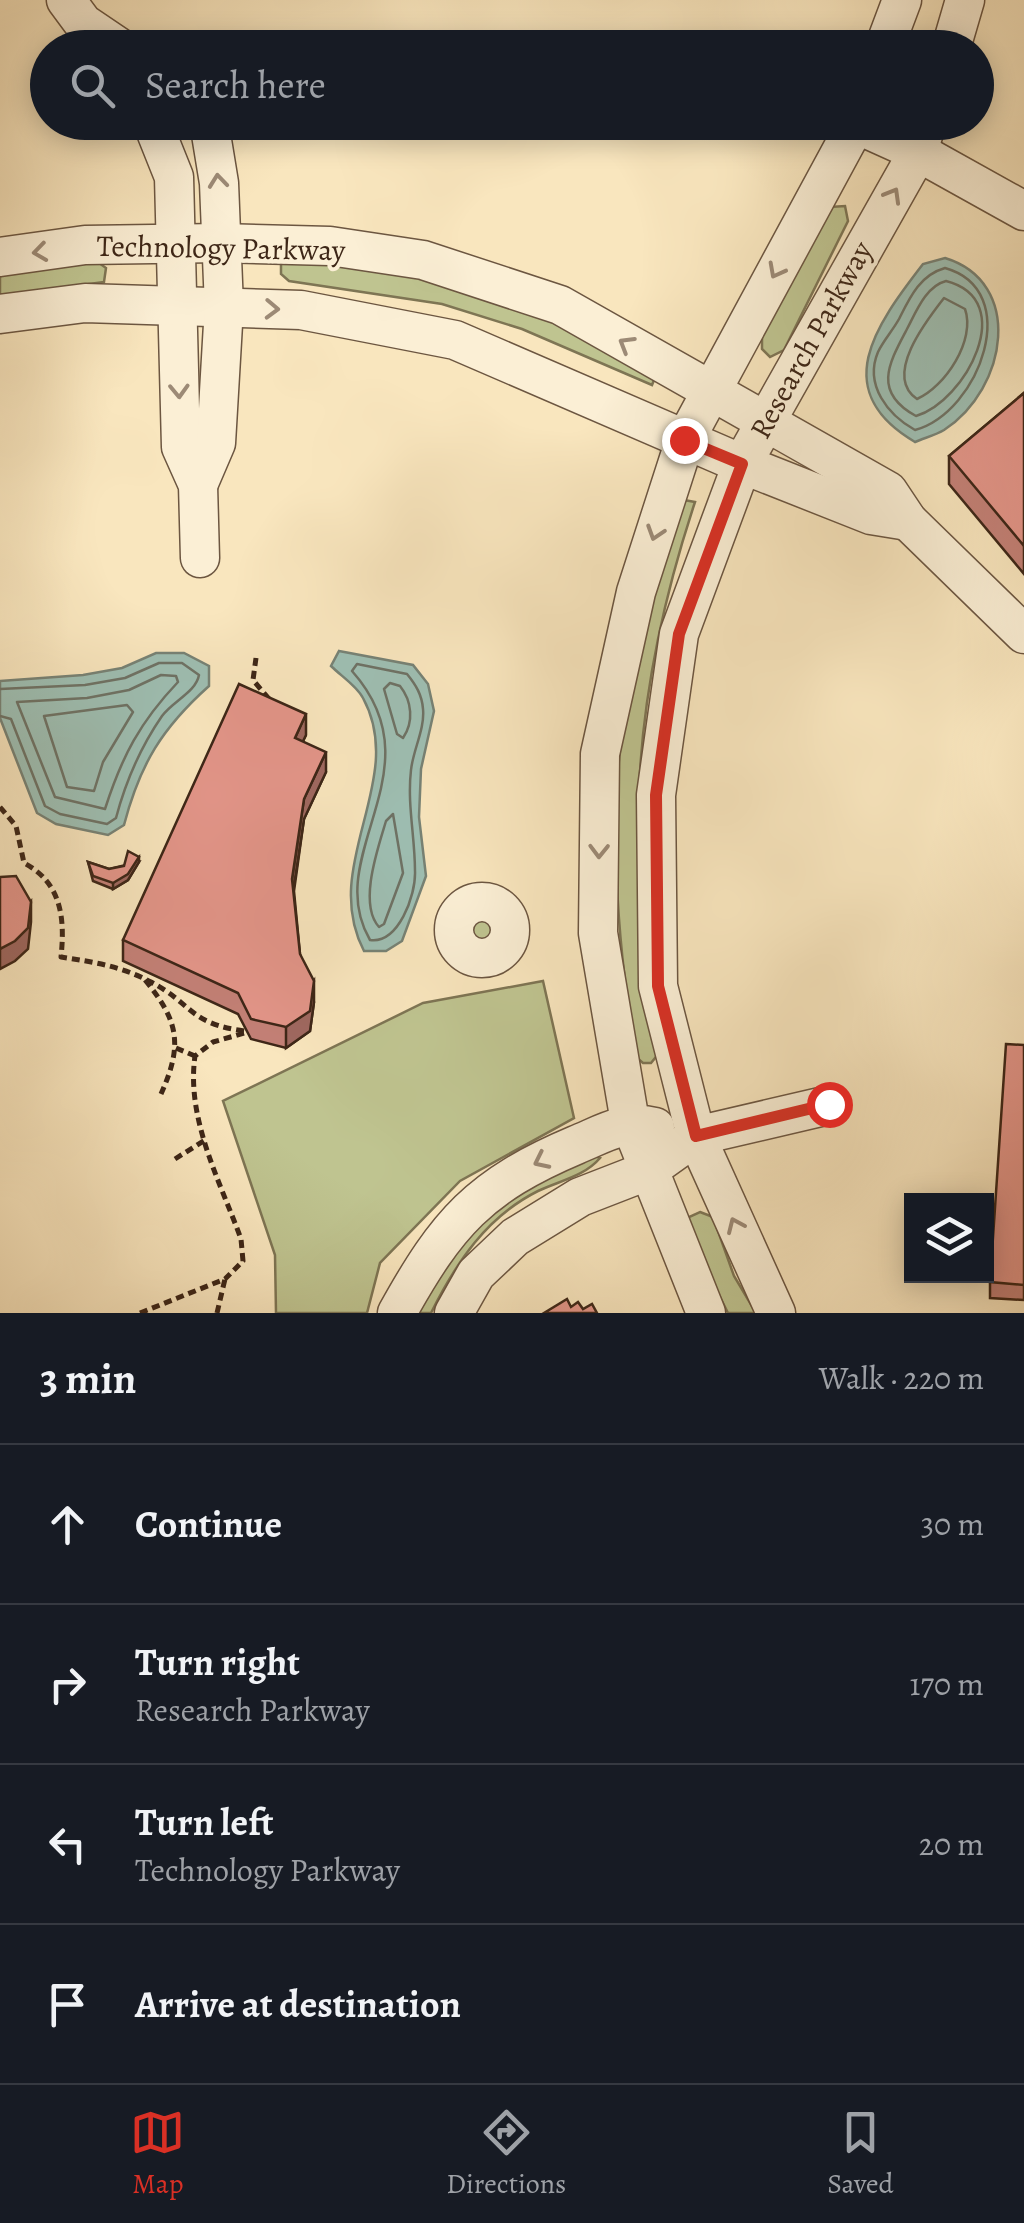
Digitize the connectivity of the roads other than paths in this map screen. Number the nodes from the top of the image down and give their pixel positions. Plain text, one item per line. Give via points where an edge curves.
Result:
1 (66, 0) edge
2 (902, 0) edge
3 (966, 0) edge
4 (93, 30) edge
5 (891, 30) edge
6 (956, 30) edge
7 (159, 140) edge
8 (212, 140) edge
9 (847, 140) edge
10 (920, 140) edge
11 (926, 140) edge
12 (1024, 212) edge
13 (176, 243) junction
14 (221, 243) junction
15 (0, 258) edge
16 (175, 306) junction
17 (224, 308) junction
18 (0, 314) edge
19 (710, 394) junction
20 (764, 420) junction
21 (684, 440) junction
22 (742, 464) junction
23 (198, 484) junction
24 (908, 521) junction
25 (200, 558) dead end
26 (1024, 634) edge
27 (829, 1104) dead end
28 (630, 1122) junction
29 (696, 1136) junction
30 (647, 1171) junction
31 (397, 1313) edge
32 (454, 1313) edge
33 (706, 1313) edge
34 (776, 1313) edge

1 - 4 street
2 - 5 street
3 - 6 street
7 - 13 street via 174,177
14 -> 8 street
9 -> 19 street, Research Parkway
20 -> 10 street, Research Parkway
11 - 12 street
13 - 14 street, Technology Parkway
13 -> 15 street, Technology Parkway via 85,245
13 - 16 street
14 - 17 street
19 -> 14 street, Technology Parkway via 560,306 424,260 330,246
16 - 17 street, Technology Parkway
16 - 18 street, Technology Parkway via 86,303
16 -> 23 street via 181,447
17 -> 21 street, Technology Parkway via 301,310 455,340
17 - 23 street via 216,444
19 - 20 street, Technology Parkway
19 - 21 street, Research Parkway
20 - 22 street, Research Parkway
20 - 24 street, Technology Parkway via 888,491
21 - 22 street, Technology Parkway
21 -> 28 street, Research Parkway via 636,592 600,754 598,933
22 - 24 street, Technology Parkway via 870,515
22 - 29 street, Research Parkway via 679,634 656,795 658,986
23 - 25 street
24 - 26 street, Technology Parkway
27 - 29 street
28 - 29 street
28 - 30 street, Research Parkway
28 -> 31 street via 503,1180 465,1211 433,1248
29 - 30 street
34 -> 29 street, Research Parkway
30 - 32 street via 580,1197 515,1238 476,1274
30 - 33 street, Research Parkway

